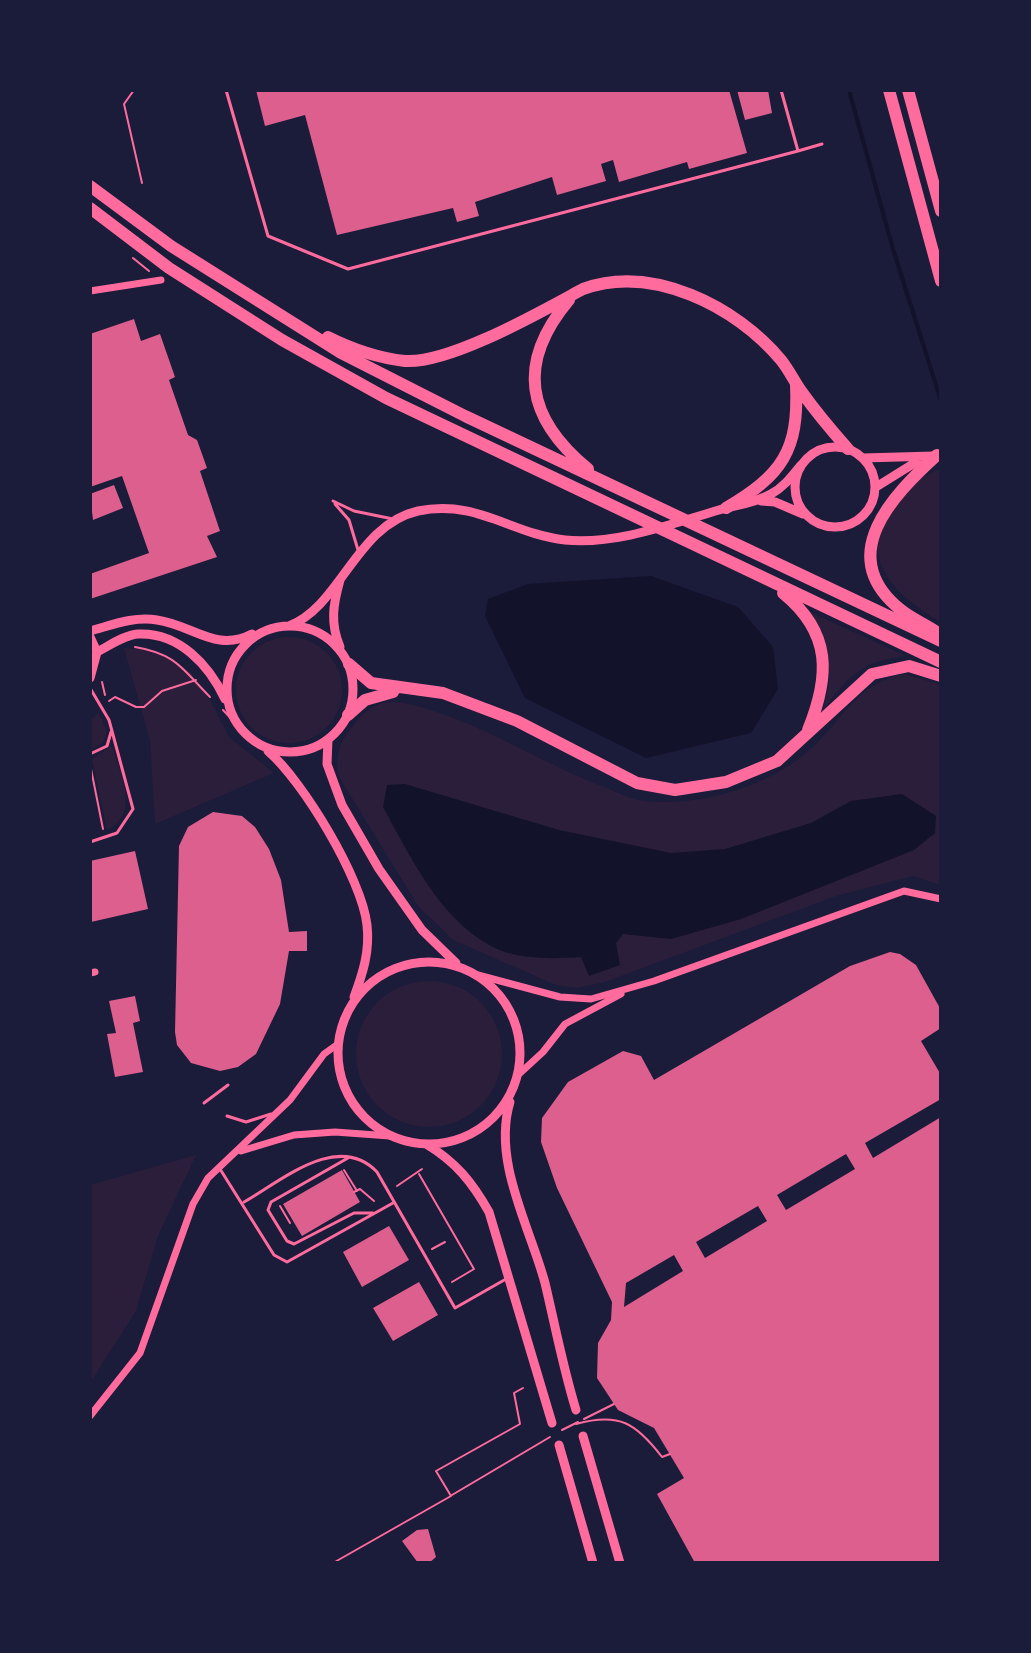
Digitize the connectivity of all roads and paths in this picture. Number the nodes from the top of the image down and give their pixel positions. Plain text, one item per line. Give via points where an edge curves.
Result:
1 (134, 90) edge
2 (226, 90) edge
3 (781, 90) edge
4 (889, 90) edge
5 (908, 90) edge
6 (822, 144) dead end
7 (798, 151) junction
8 (142, 183) dead end
9 (90, 186) edge
10 (90, 208) edge
11 (941, 211) edge
12 (161, 280) dead end
13 (941, 281) edge
14 (90, 291) edge
15 (573, 294) junction
16 (264, 306) junction
17 (796, 385) junction
18 (848, 449) junction
19 (939, 454) edge
20 (863, 458) junction
21 (921, 459) junction
22 (801, 465) junction
23 (603, 481) junction
24 (876, 487) junction
25 (757, 501) junction
26 (726, 508) junction
27 (805, 515) junction
28 (401, 520) junction
29 (359, 552) junction
30 (750, 571) junction
31 (343, 572) junction
32 (289, 626) junction
33 (270, 629) junction
34 (90, 634) edge
35 (941, 635) edge
36 (941, 641) edge
37 (133, 647) dead end
38 (97, 652) junction
39 (346, 661) junction
40 (941, 662) edge
41 (103, 672) dead end
42 (941, 676) edge
43 (90, 678) edge
44 (196, 680) junction
45 (90, 688) edge
46 (405, 690) junction
47 (229, 708) junction
48 (348, 715) junction
49 (236, 724) junction
50 (112, 728) junction
51 (805, 737) junction
52 (328, 739) junction
53 (262, 746) junction
54 (90, 754) edge
55 (90, 764) edge
56 (104, 832) dead end
57 (90, 842) edge
58 (941, 899) edge
59 (462, 967) junction
60 (478, 975) junction
61 (637, 986) junction
62 (351, 1005) junction
63 (338, 1044) junction
64 (518, 1075) junction
65 (228, 1085) dead end
66 (514, 1087) junction
67 (290, 1100) junction
68 (204, 1103) dead end
69 (227, 1116) dead end
70 (390, 1136) junction
71 (426, 1144) junction
72 (239, 1152) junction
73 (351, 1157) junction
74 (219, 1167) junction
75 (422, 1169) dead end
76 (336, 1170) dead end
77 (419, 1174) junction
78 (392, 1189) dead end
79 (381, 1194) dead end
80 (244, 1202) junction
81 (393, 1203) junction
82 (374, 1213) junction
83 (445, 1242) dead end
84 (428, 1252) dead end
85 (509, 1277) junction
86 (451, 1282) dead end
87 (523, 1388) dead end
88 (614, 1404) dead end
89 (576, 1410) dead end
90 (90, 1416) edge
91 (552, 1423) dead end
92 (571, 1425) junction
93 (583, 1436) dead end
94 (559, 1445) dead end
95 (670, 1454) dead end
96 (451, 1496) junction
97 (333, 1563) edge
98 (593, 1563) edge
99 (620, 1563) edge

1 - 8 path via 124,104
2 - 7 lane via 268,236 348,269
3 - 7 lane
4 - 13 highway
5 - 11 highway
6 - 7 lane
9 - 16 highway
10 - 30 highway via 169,268 282,340 399,405
12 - 14 street
15 - 16 highway via 443,356 407,361 356,351
15 - 17 highway via 621,280 663,284 758,338 782,361
15 - 23 highway via 542,339 535,401 549,430
16 - 23 highway via 341,353
17 - 18 highway
17 - 26 highway via 795,434 789,452 762,484
18 - 20 street
18 - 22 street via 822,449
19 - 21 street
19 - 35 highway via 884,510 874,532 873,570 900,610
20 - 21 street
20 - 24 street
21 - 24 street
22 - 25 street via 787,483
22 - 27 street via 794,485
23 - 36 highway
24 - 27 street via 864,516 845,527 824,526
25 - 26 street
25 - 27 street via 775,502
26 - 28 street via 587,541 562,540 456,508 413,512
28 - 29 street
28 - 29 lane via 333,501 349,520
29 - 31 street
30 - 40 highway
30 - 51 highway via 793,601 821,648 825,683
31 - 32 street via 307,619
31 - 39 street via 333,622
32 - 33 street
32 - 39 street via 319,633
33 - 34 street via 237,642 218,642 153,619 134,619
33 - 47 street via 255,636 233,660
34 - 38 street
37 - 44 path via 175,660
38 - 43 street
38 - 47 street via 136,634 173,641 206,667
39 - 46 highway via 371,683
39 - 48 street via 353,686
41 - 44 path via 108,703 115,697 136,707
42 - 51 highway via 909,666 872,674
44 - 49 path
45 - 50 lane
46 - 48 highway via 373,696
46 - 51 highway via 443,693 517,721 637,783 675,790 726,782 777,761
47 - 49 street
48 - 52 street
49 - 53 street
50 - 54 lane via 107,746
50 - 57 lane via 133,809 117,833
52 - 53 street via 296,752
52 - 59 street via 332,783 379,869 422,930
53 - 62 street via 298,784 365,909 366,962
55 - 56 path
58 - 61 street via 904,891
59 - 60 street
59 - 62 street via 431,961 399,966 372,981
60 - 61 street via 560,997 591,999
60 - 64 street via 502,999 518,1029
61 - 64 street via 565,1024
62 - 63 street
63 - 67 street via 324,1054
63 - 70 street via 346,1091 364,1117
64 - 66 street
65 - 68 lane
66 - 71 street via 479,1130
66 - 89 street via 506,1114 507,1156
67 - 69 lane via 268,1116 246,1122
67 - 72 street
70 - 71 street
70 - 72 street via 294,1135
71 - 85 street via 450,1158 471,1181 489,1212
72 - 74 street
73 - 80 lane via 323,1158
73 - 81 lane via 377,1172
73 - 82 lane via 271,1202 268,1210 294,1244 354,1213
74 - 80 lane
74 - 90 street via 193,1204 140,1353
75 - 77 path
76 - 79 path via 342,1167 356,1191 374,1200
77 - 78 path
77 - 86 path via 474,1269
80 - 82 lane via 274,1255 287,1262
81 - 82 lane
81 - 85 lane via 455,1308
83 - 84 path
85 - 91 street
87 - 96 path via 514,1393 520,1424 436,1471
88 - 92 path
92 - 95 path via 616,1418 647,1437 662,1457
92 - 96 path
93 - 99 street
94 - 98 street
96 - 97 path

